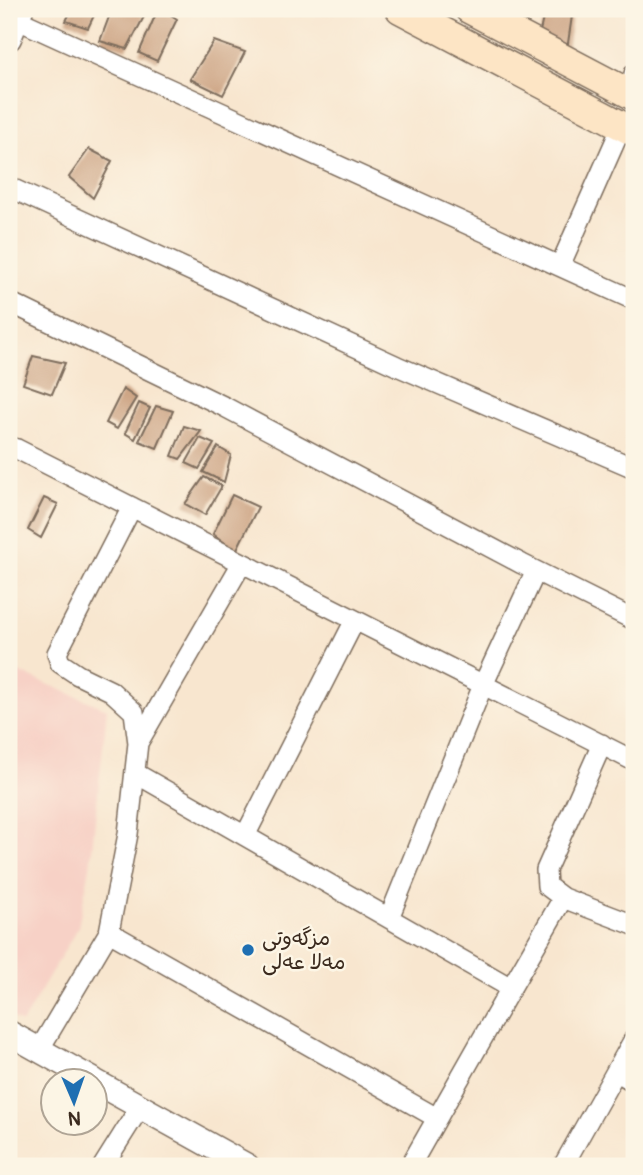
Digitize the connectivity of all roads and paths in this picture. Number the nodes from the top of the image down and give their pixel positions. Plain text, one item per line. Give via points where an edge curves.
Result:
1 (400, 9) edge
2 (469, 9) edge
3 (15, 22) edge
4 (633, 88) edge
5 (628, 129) edge
6 (9, 187) edge
7 (560, 266) junction
8 (634, 300) edge
9 (9, 302) edge
10 (9, 447) edge
11 (634, 468) edge
12 (132, 507) junction
13 (243, 563) junction
14 (536, 571) junction
15 (355, 620) junction
16 (634, 620) edge
17 (484, 685) junction
18 (138, 743) junction
19 (602, 744) junction
20 (634, 761) edge
21 (135, 773) junction
22 (245, 836) junction
23 (563, 898) junction
24 (389, 918) junction
25 (634, 925) edge
26 (110, 932) junction
27 (510, 988) junction
28 (9, 1033) edge
29 (634, 1039) edge
30 (39, 1050) junction
31 (67, 1066) edge
32 (616, 1071) junction
33 (634, 1082) edge
34 (108, 1089) edge
35 (140, 1107) junction
36 (437, 1118) junction
37 (103, 1166) edge
38 (247, 1166) edge
39 (410, 1166) edge
40 (563, 1166) edge

1 - 5 main road
2 - 4 main road
3 - 7 street
5 - 7 street
6 - 11 street via 384,360
7 - 8 street
9 - 14 street via 223,406
10 - 12 street
12 - 13 street
12 - 18 street via 57,653 60,663 111,691 134,712
13 - 15 street
13 - 18 street
14 - 16 street
14 - 17 street
15 - 17 street
15 - 22 street
17 - 19 street
17 - 24 street
18 - 21 street
19 - 20 street
19 - 23 street via 546,870 547,886
21 - 22 street
21 - 26 street
22 - 24 street
23 - 25 street
23 - 27 street
24 - 27 street
26 - 30 street
26 - 36 street
27 - 36 street
28 - 30 street
29 - 32 street
30 - 31 street
32 - 33 street
32 - 40 street
34 - 35 street
35 - 37 street
35 - 38 street
36 - 39 street

